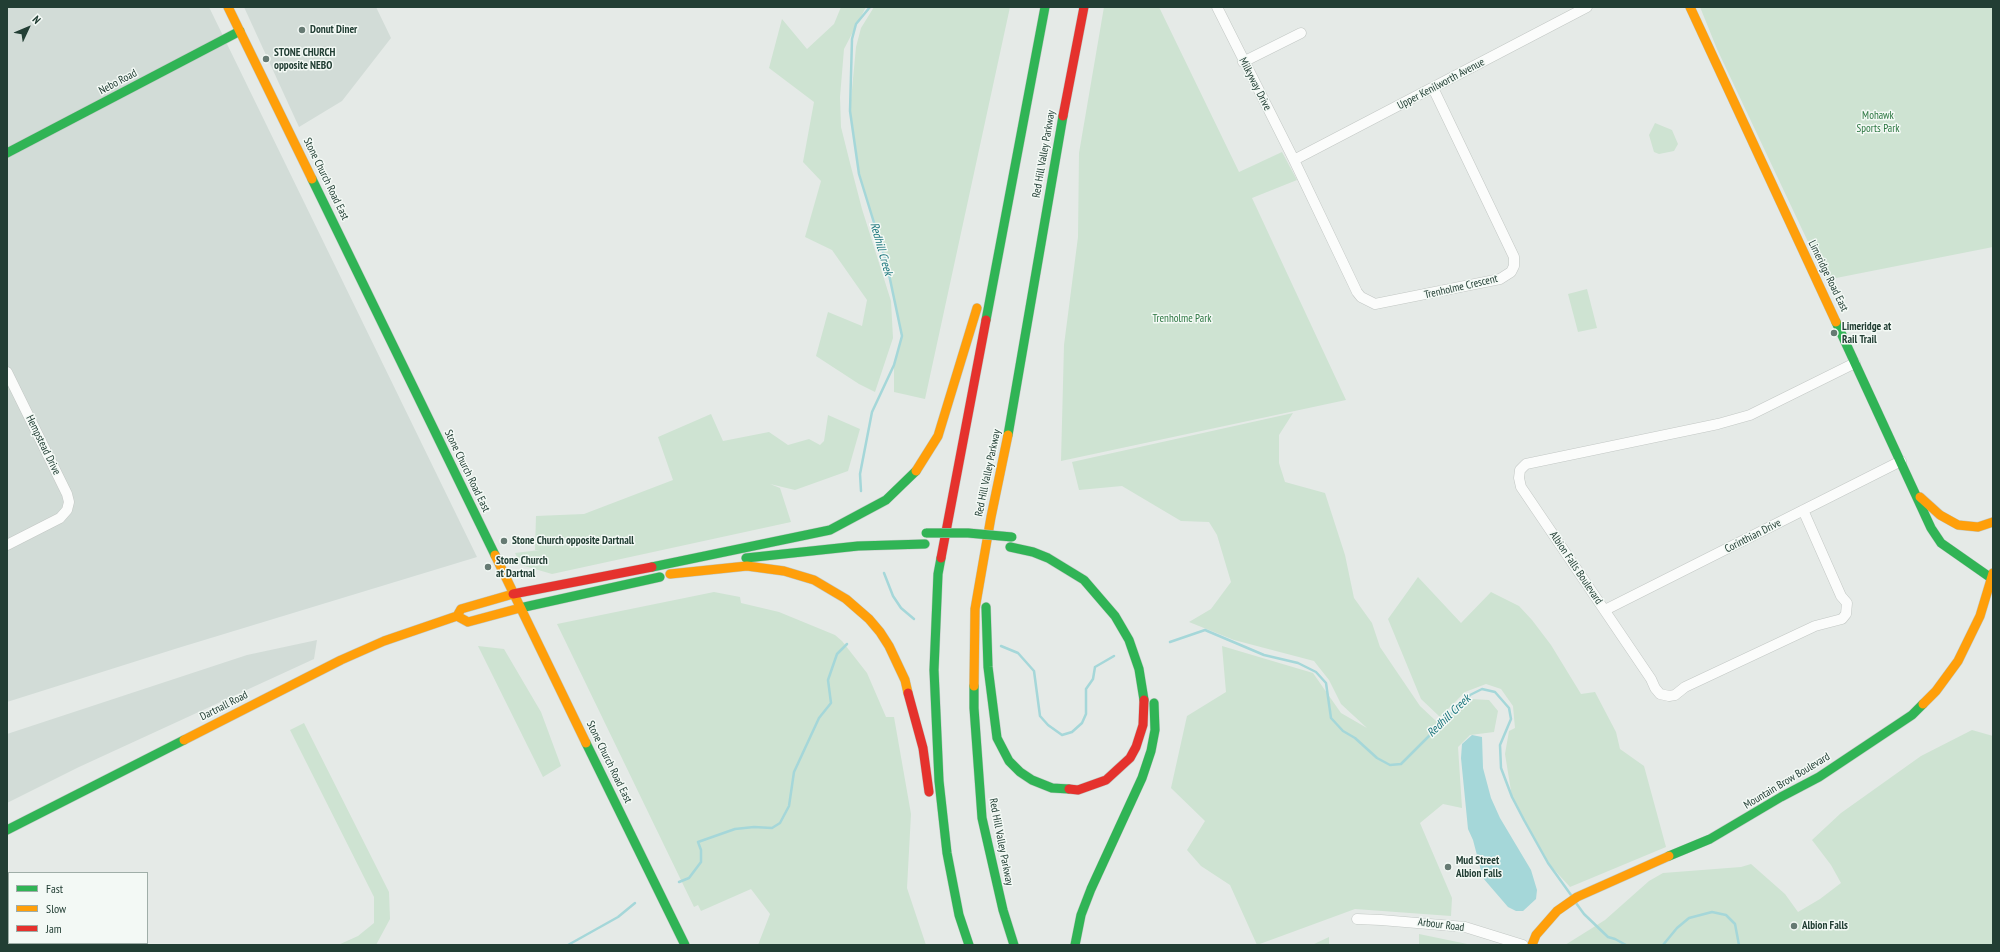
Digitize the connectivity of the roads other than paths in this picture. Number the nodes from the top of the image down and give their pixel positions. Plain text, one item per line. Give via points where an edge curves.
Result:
1 (228, 7) edge
2 (1045, 7) edge
3 (1084, 7) edge
4 (1217, 7) edge
5 (1587, 7) edge
6 (1690, 7) edge
7 (240, 31) junction
8 (1300, 33) dead end
9 (1243, 62) junction
10 (1433, 88) junction
11 (7, 153) edge
12 (1294, 160) junction
13 (1007, 206) junction
14 (984, 278) dead end
15 (979, 301) dead end
16 (1855, 363) junction
17 (7, 372) edge
18 (1901, 461) junction
19 (1914, 490) junction
20 (1803, 510) junction
21 (991, 517) junction
22 (1993, 522) edge
23 (922, 533) dead end
24 (1016, 537) dead end
25 (836, 538) dead end
26 (953, 543) dead end
27 (974, 544) dead end
28 (7, 545) edge
29 (762, 545) junction
30 (1076, 564) dead end
31 (670, 574) junction
32 (1992, 575) edge
33 (1094, 577) dead end
34 (514, 594) junction
35 (520, 608) junction
36 (1605, 610) junction
37 (457, 616) junction
38 (1134, 629) dead end
39 (1149, 669) dead end
40 (1154, 694) dead end
41 (7, 830) edge
42 (947, 853) junction
43 (1357, 919) dead end
44 (685, 945) edge
45 (969, 945) edge
46 (1014, 945) edge
47 (1075, 945) edge
48 (1523, 945) edge
49 (1532, 945) edge

1 - 7 main road, Stone Church Road East
2 - 13 main road
3 - 21 main road, Red Hill Valley Parkway via 1008,436
4 - 9 street, Milkyway Drive
5 - 10 street, Upper Kenilworth Avenue
6 - 16 main road, Limeridge Road East
7 - 11 main road, Nebo Road
7 - 34 main road, Stone Church Road East
8 - 9 street
9 - 12 street, Milkyway Drive
10 - 12 street, Upper Kenilworth Avenue
10 - 12 street, Trenholme Crescent via 1514,257 1511,272 1500,280 1380,304 1365,300 1357,292
13 - 14 main road via 995,232
13 - 42 main road via 938,574 934,670 935,722
15 - 29 main road via 938,436 918,469 886,500 854,520 830,530
16 - 18 main road, Limeridge Road East
16 - 36 street, Albion Falls Boulevard via 1750,415 1526,464 1520,470 1518,478 1521,487
17 - 28 street, Hempstead Drive via 67,494 67,510 60,518
18 - 19 main road, Limeridge Road East
18 - 20 street, Corinthian Drive
19 - 22 main road via 1940,515 1958,526 1978,527
19 - 32 main road, Limeridge Road East via 1931,528 1941,543
20 - 36 street, Corinthian Drive
20 - 36 street, Albion Falls Boulevard via 1841,596 1847,603 1846,614 1842,619 1815,626 1669,696 1660,694 1655,688 1652,679
21 - 27 main road via 986,611 988,667 997,738 1009,761 1020,772 1052,788 1078,790 1106,780 1130,758 1140,736 1144,712 1139,669 1129,640 1115,616 1084,580 1033,552 1003,546
21 - 46 main road, Red Hill Valley Parkway via 975,609 974,708 982,818 1003,910
23 - 24 main road, bridge
25 - 29 main road
26 - 31 main road via 811,550 710,564
29 - 34 main road, Dartnall Road
30 - 33 main road
31 - 35 main road
31 - 42 main road via 747,566 784,571 814,580 858,609 880,632 905,680 923,748 937,831
32 - 49 main road, Mountain Brow Boulevard via 1980,616 1958,661 1936,691 1912,715 1819,777 1710,839 1590,890 1564,905 1536,935
34 - 35 main road, Stone Church Road East
34 - 37 main road, Dartnall Road via 461,608
35 - 37 main road via 468,622
35 - 44 main road, Stone Church Road East
37 - 41 main road, Dartnall Road via 341,660
38 - 39 main road
40 - 47 main road via 1155,730 1151,751 1137,789 1081,914
42 - 45 main road via 959,915
43 - 48 street, Arbour Road via 1465,927

